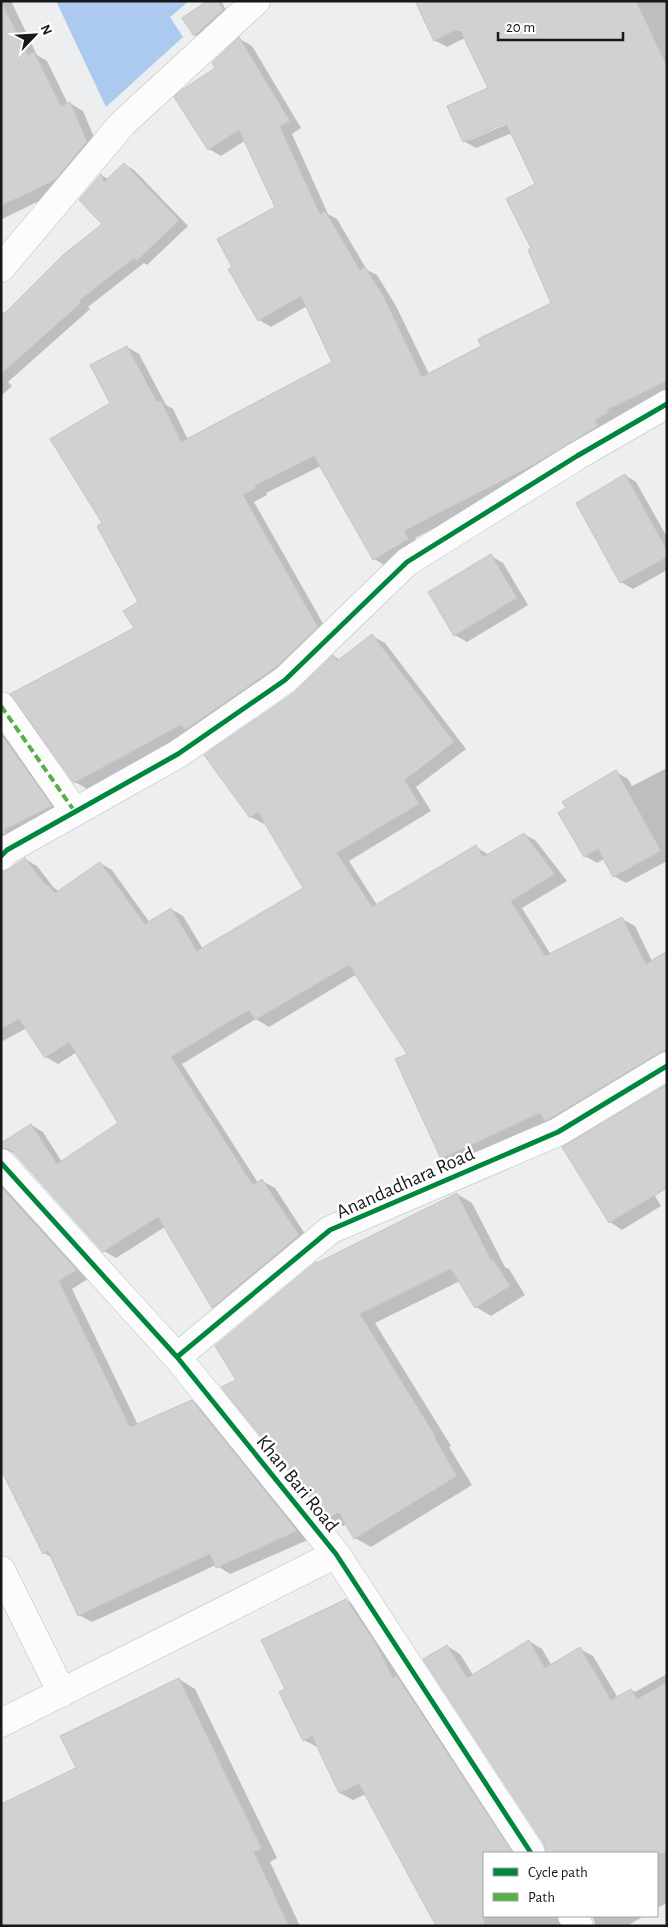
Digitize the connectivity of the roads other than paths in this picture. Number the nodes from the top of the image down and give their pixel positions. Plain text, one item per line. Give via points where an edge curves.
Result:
1 (256, 1) edge
2 (1, 268) edge
3 (667, 404) edge
4 (1, 706) edge
5 (75, 812) junction
6 (1, 856) edge
7 (667, 1066) edge
8 (1, 1163) edge
9 (177, 1357) junction
10 (336, 1554) junction
11 (1, 1570) edge
12 (62, 1693) junction
13 (1, 1723) edge
14 (531, 1852) edge

1 - 2 street via 123,123
3 - 5 street via 407,562 285,680 178,754
4 - 5 street
5 - 6 street
7 - 9 street, Anandadhara Road via 558,1132 330,1230
8 - 9 street, Khan Bari Road
9 - 10 street, Khan Bari Road
10 - 12 street
10 - 14 street, Khan Bari Road
11 - 12 street
12 - 13 street

